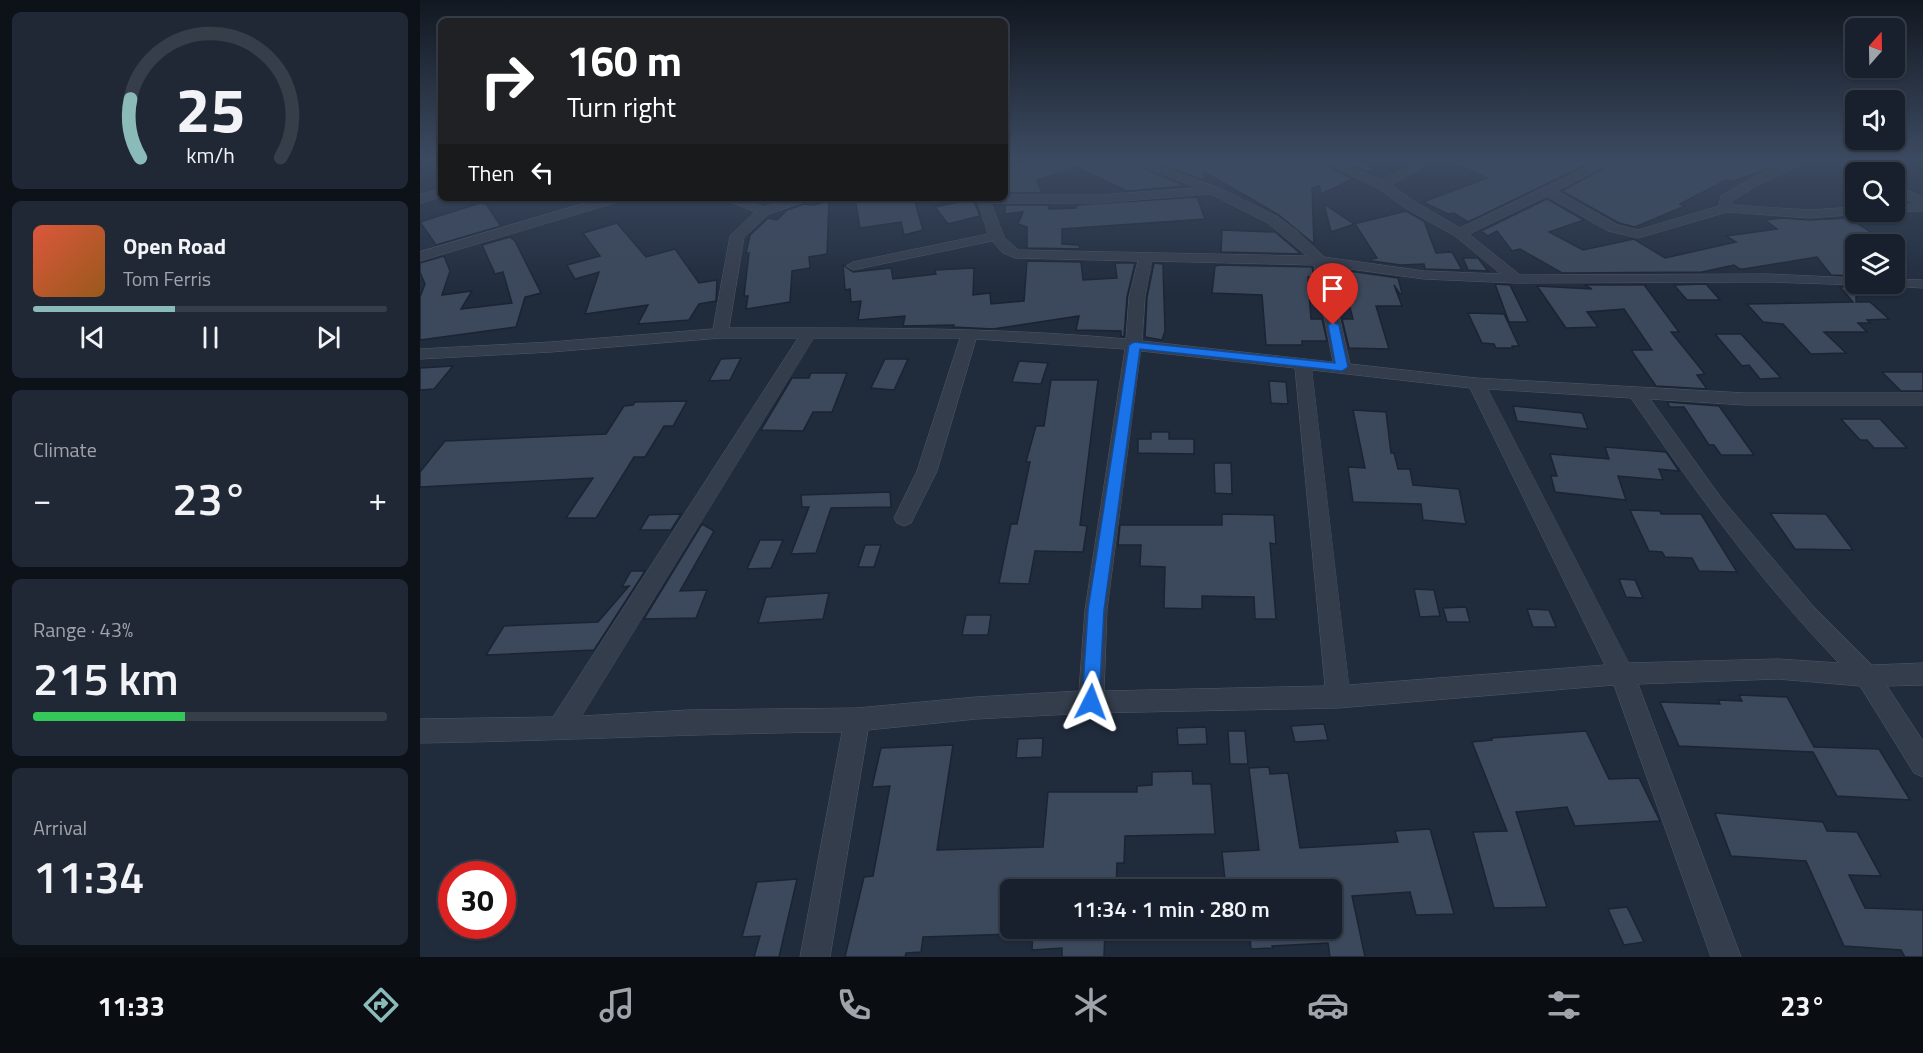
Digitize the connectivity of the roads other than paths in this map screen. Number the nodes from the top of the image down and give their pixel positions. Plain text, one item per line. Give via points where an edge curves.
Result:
1 (594, 205) edge
2 (746, 205) edge
3 (783, 205) edge
4 (985, 205) edge
5 (1242, 205) edge
6 (1410, 205) edge
7 (1519, 205) edge
8 (1572, 205) edge
9 (1726, 205) edge
10 (1923, 207) edge
11 (1726, 208) junction
12 (1905, 208) edge
13 (765, 211) junction
14 (1845, 212) edge
15 (1460, 233) junction
16 (996, 237) junction
17 (420, 257) edge
18 (1146, 257) junction
19 (1320, 261) junction
20 (853, 266) dead end
21 (1516, 279) junction
22 (1845, 282) edge
23 (1905, 283) edge
24 (1923, 284) edge
25 (720, 333) junction
26 (809, 333) junction
27 (969, 334) junction
28 (1134, 345) junction
29 (420, 354) edge
30 (1303, 363) junction
31 (1342, 367) junction
32 (1476, 383) junction
33 (1635, 392) junction
34 (1923, 399) edge
35 (904, 518) dead end
36 (1622, 674) junction
37 (1923, 674) edge
38 (1867, 676) junction
39 (1338, 697) junction
40 (1091, 702) junction
41 (857, 720) junction
42 (560, 729) junction
43 (420, 731) edge
44 (1923, 764) edge
45 (815, 957) edge
46 (1726, 957) edge

1 - 17 street
2 - 13 street
3 - 13 street
4 - 16 street
5 - 19 street via 1273,220
6 - 15 street
7 - 15 street
8 - 11 street via 1613,228 1638,234
9 - 11 street
10 - 12 street
11 - 14 street via 1809,214
13 - 25 street via 737,236
15 - 21 street
16 - 18 street via 1015,254
16 - 20 street
18 - 19 street
18 - 28 street via 1137,297
19 - 21 street via 1424,275
19 - 31 street
21 - 22 street
23 - 24 street
25 - 26 street
25 - 29 street
26 - 27 street
26 - 42 street
27 - 28 street
27 - 35 street via 927,471
28 - 30 street
28 - 40 street via 1096,610
30 - 31 street
30 - 39 street
31 - 32 street
32 - 33 street
32 - 36 street
33 - 34 street via 1745,399
33 - 38 street via 1715,504 1805,613
36 - 38 street via 1778,669
36 - 39 street
36 - 46 street
37 - 38 street
38 - 44 street
39 - 40 street
40 - 41 street
41 - 42 street via 689,722
41 - 45 street
42 - 43 street

